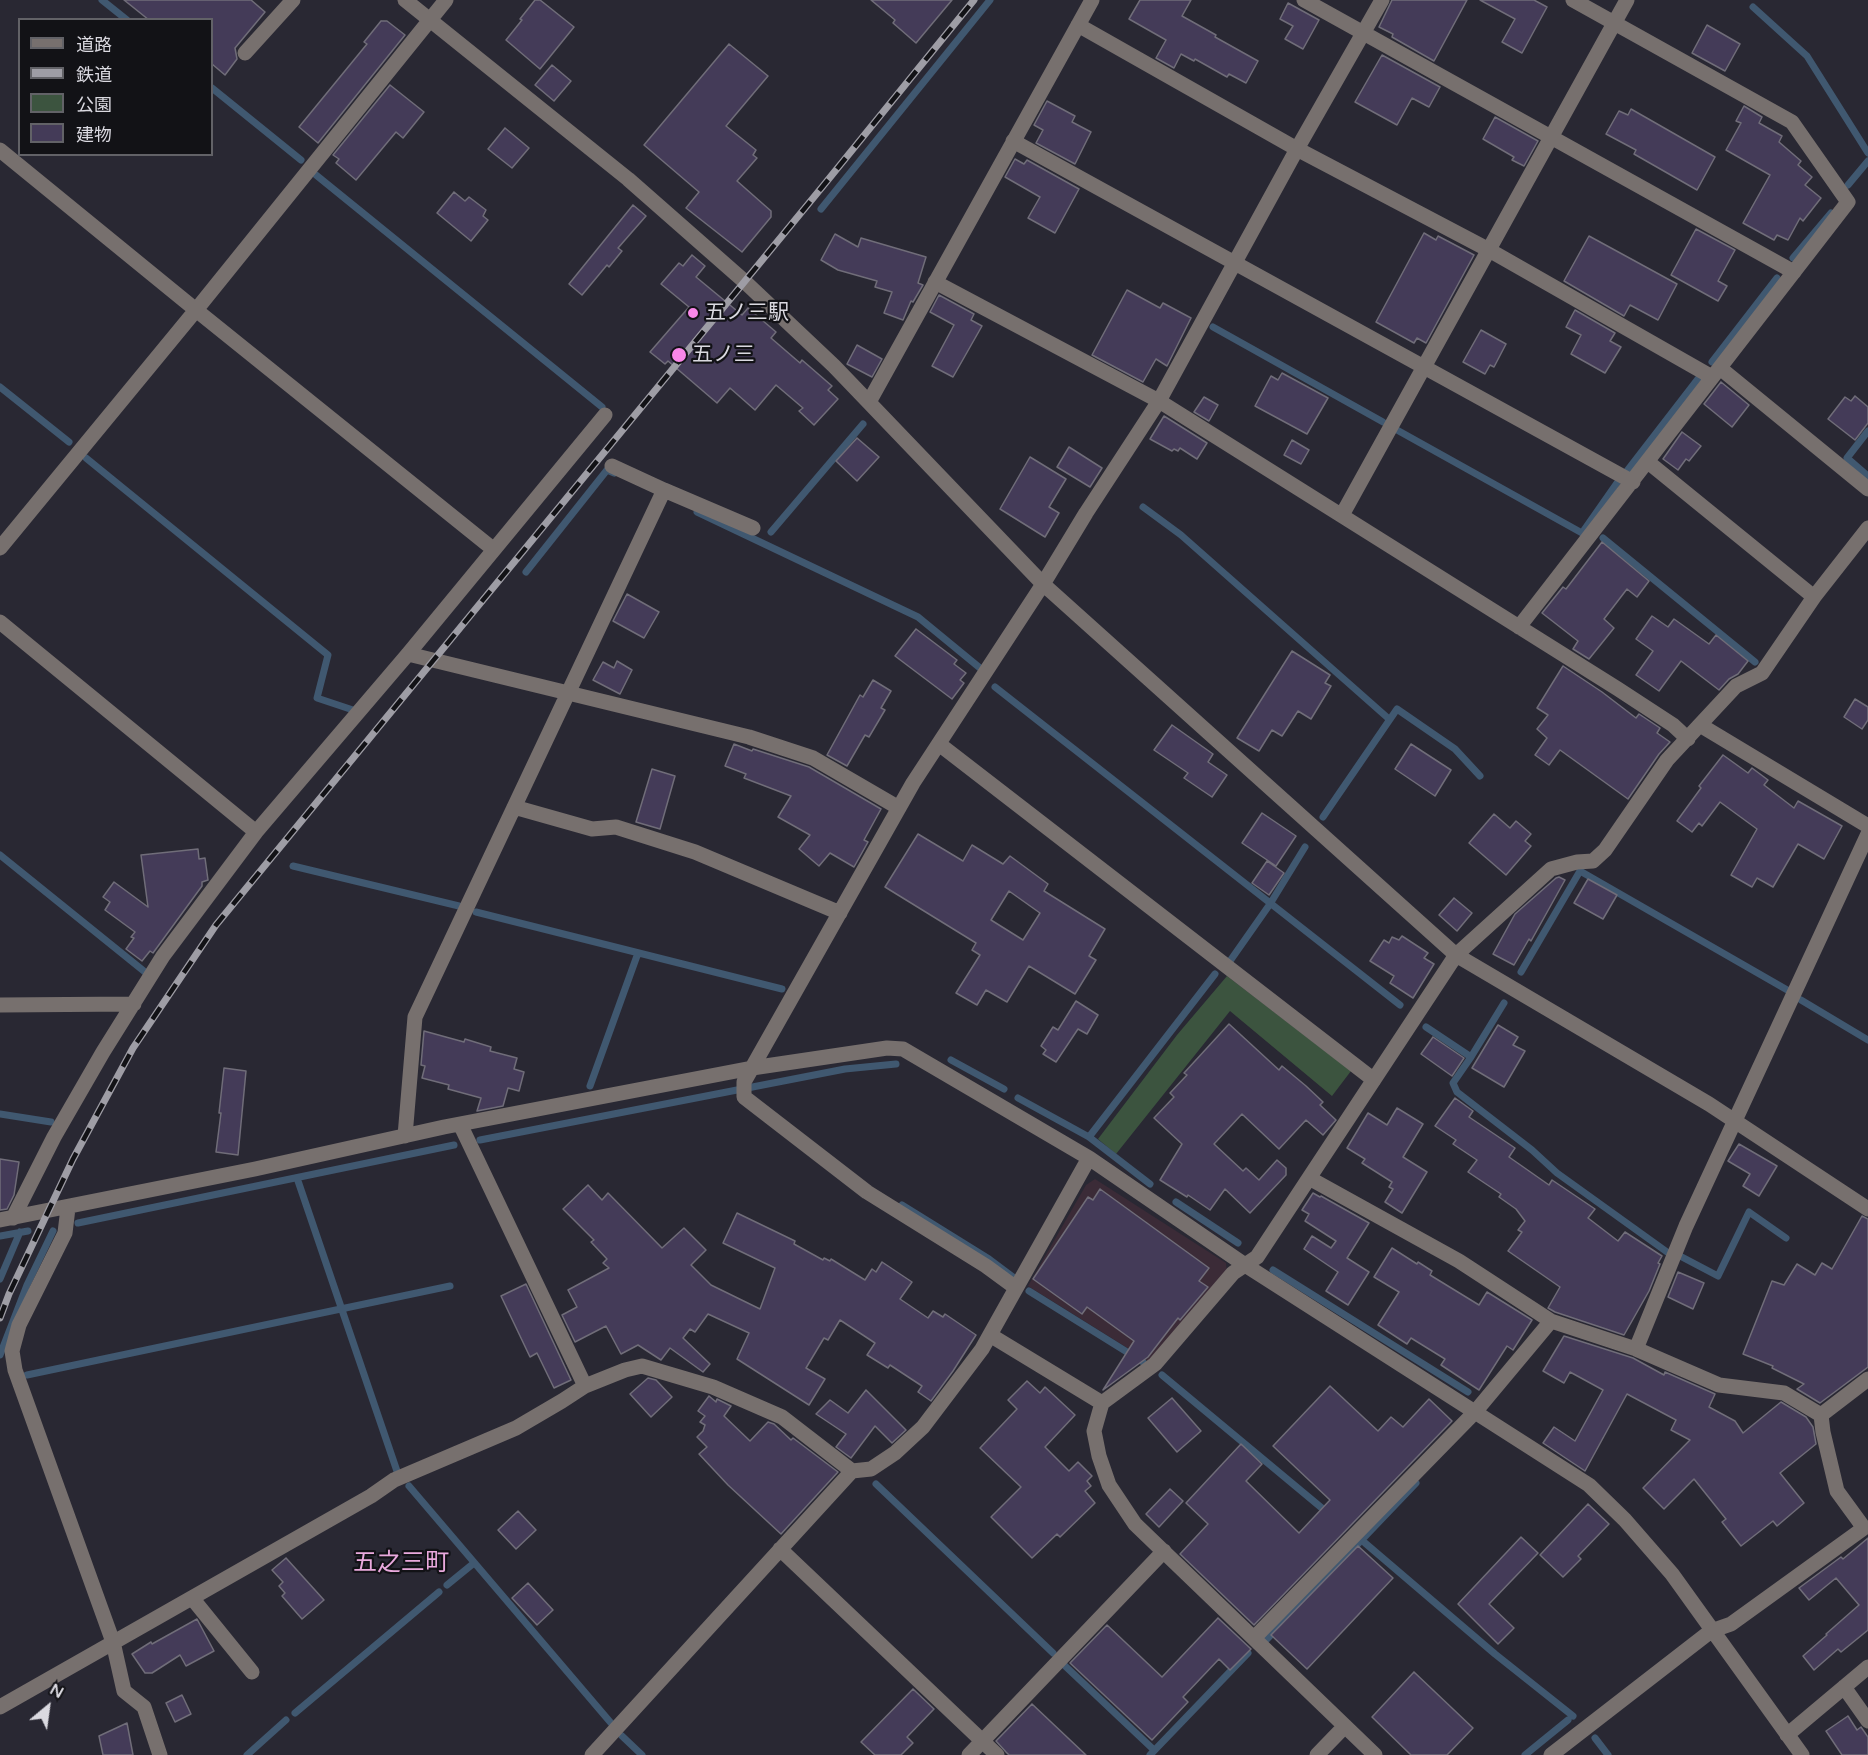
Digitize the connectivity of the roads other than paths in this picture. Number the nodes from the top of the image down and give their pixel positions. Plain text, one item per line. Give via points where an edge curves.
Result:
1 (293, 0) edge
2 (405, 0) edge
3 (446, 0) edge
4 (1092, 0) edge
5 (1304, 0) edge
6 (1382, 0) edge
7 (1573, 0) edge
8 (1627, 0) edge
9 (430, 20) junction
10 (1614, 23) junction
11 (1078, 25) junction
12 (1363, 33) junction
13 (245, 53) dead end
14 (1552, 137) junction
15 (1013, 141) junction
16 (1298, 149) junction
17 (0, 150) edge
18 (1489, 250) junction
19 (1235, 263) junction
20 (1794, 272) junction
21 (935, 282) junction
22 (196, 310) junction
23 (1424, 368) junction
24 (1716, 372) junction
25 (869, 402) junction
26 (1159, 402) junction
27 (605, 414) dead end
28 (1648, 462) junction
29 (612, 466) dead end
30 (1633, 482) junction
31 (1868, 489) edge
32 (664, 490) junction
33 (1342, 515) junction
34 (753, 528) dead end
35 (1868, 528) edge
36 (0, 548) edge
37 (493, 549) junction
38 (1043, 584) junction
39 (1814, 597) junction
40 (0, 622) edge
41 (1519, 627) junction
42 (408, 654) junction
43 (568, 692) junction
44 (1700, 725) junction
45 (1688, 739) junction
46 (939, 744) junction
47 (514, 807) junction
48 (899, 808) junction
49 (1868, 825) edge
50 (256, 832) junction
51 (1868, 834) edge
52 (840, 913) junction
53 (1456, 955) junction
54 (134, 1004) junction
55 (0, 1005) edge
56 (752, 1068) junction
57 (1374, 1080) junction
58 (1735, 1121) junction
59 (460, 1124) junction
60 (405, 1136) junction
61 (1089, 1158) junction
62 (1309, 1178) junction
63 (68, 1208) junction
64 (1868, 1209) edge
65 (7, 1219) edge
66 (1245, 1265) junction
67 (1016, 1288) junction
68 (1551, 1321) junction
69 (990, 1335) junction
70 (1636, 1349) junction
71 (1868, 1379) edge
72 (585, 1386) junction
73 (1102, 1403) junction
74 (1475, 1412) junction
75 (1821, 1415) junction
76 (852, 1471) junction
77 (1866, 1531) edge
78 (780, 1549) junction
79 (1164, 1551) junction
80 (192, 1598) junction
81 (1711, 1631) junction
82 (1254, 1638) junction
83 (113, 1642) junction
84 (1868, 1667) edge
85 (252, 1671) dead end
86 (1844, 1687) junction
87 (0, 1707) edge
88 (1868, 1721) edge
89 (1345, 1726) junction
90 (1787, 1735) junction
91 (982, 1741) junction
92 (160, 1755) edge
93 (592, 1755) edge
94 (969, 1755) edge
95 (997, 1755) edge
96 (1317, 1755) edge
97 (1375, 1755) edge
98 (1551, 1755) edge
99 (1802, 1755) edge

1 - 13 street
2 - 9 street
3 - 9 street
4 - 11 street
5 - 12 street
6 - 12 street
7 - 10 street
8 - 10 street
9 - 22 street
9 - 25 street via 628,179 744,281
10 - 14 street
10 - 20 street via 1792,122 1848,202
11 - 15 street
11 - 16 street
12 - 14 street
12 - 16 street
14 - 18 street
14 - 20 street
15 - 19 street
15 - 21 street
16 - 18 street
16 - 19 street
17 - 22 street
18 - 23 street
18 - 24 street
19 - 23 street
19 - 26 street
20 - 24 street
21 - 25 street
21 - 26 street
22 - 36 street
22 - 37 street
23 - 30 street
23 - 33 street
24 - 28 street
24 - 31 street
25 - 38 street
26 - 33 street
26 - 38 street
27 - 37 street
28 - 30 street
28 - 39 street
29 - 32 street
30 - 41 street
32 - 34 street
32 - 43 street
33 - 41 street
35 - 39 street
37 - 42 street
38 - 46 street
38 - 53 street
39 - 44 street via 1762,674 1736,686
40 - 50 street
41 - 45 street via 1618,688
42 - 43 street
42 - 50 street
43 - 47 street
43 - 48 street via 749,737 813,758
44 - 45 street
44 - 49 street
45 - 53 street via 1667,760 1605,850 1593,861 1551,869
46 - 48 street
46 - 57 street
47 - 52 street via 592,829 616,827 695,852
47 - 60 street via 415,1017
48 - 52 street
50 - 54 street via 163,956
51 - 58 street
52 - 56 street
53 - 57 street
53 - 58 street
54 - 55 street
54 - 65 street
56 - 59 street
56 - 61 street via 903,1049
56 - 67 street via 744,1082 744,1097 867,1192
57 - 62 street
58 - 64 street
58 - 70 street via 1686,1226
59 - 60 street
59 - 72 street
60 - 63 street
61 - 66 street
61 - 67 street
62 - 66 street via 1257,1257
62 - 68 street via 1459,1261
63 - 65 street
63 - 83 street via 65,1233 19,1325 12,1351 15,1370
66 - 73 street via 1233,1273 1155,1364
66 - 74 street
67 - 69 street
68 - 70 street
68 - 74 street
69 - 73 street
69 - 76 street via 923,1427 871,1469
70 - 75 street via 1719,1384 1784,1393
71 - 75 street
72 - 76 street via 642,1366 713,1387 782,1417
72 - 80 street via 516,1428 394,1480
73 - 79 street via 1094,1431 1109,1485 1135,1524
74 - 81 street via 1589,1485 1672,1574
74 - 82 street
75 - 77 street via 1837,1491
76 - 78 street
77 - 81 street via 1731,1624
78 - 91 street
78 - 93 street
79 - 82 street
79 - 91 street
80 - 83 street
80 - 85 street
81 - 90 street
81 - 98 street
82 - 89 street
83 - 87 street
83 - 92 street via 124,1691 144,1707
84 - 86 street
86 - 88 street
86 - 90 street
89 - 96 street
89 - 97 street
90 - 99 street
91 - 94 street
91 - 95 street

